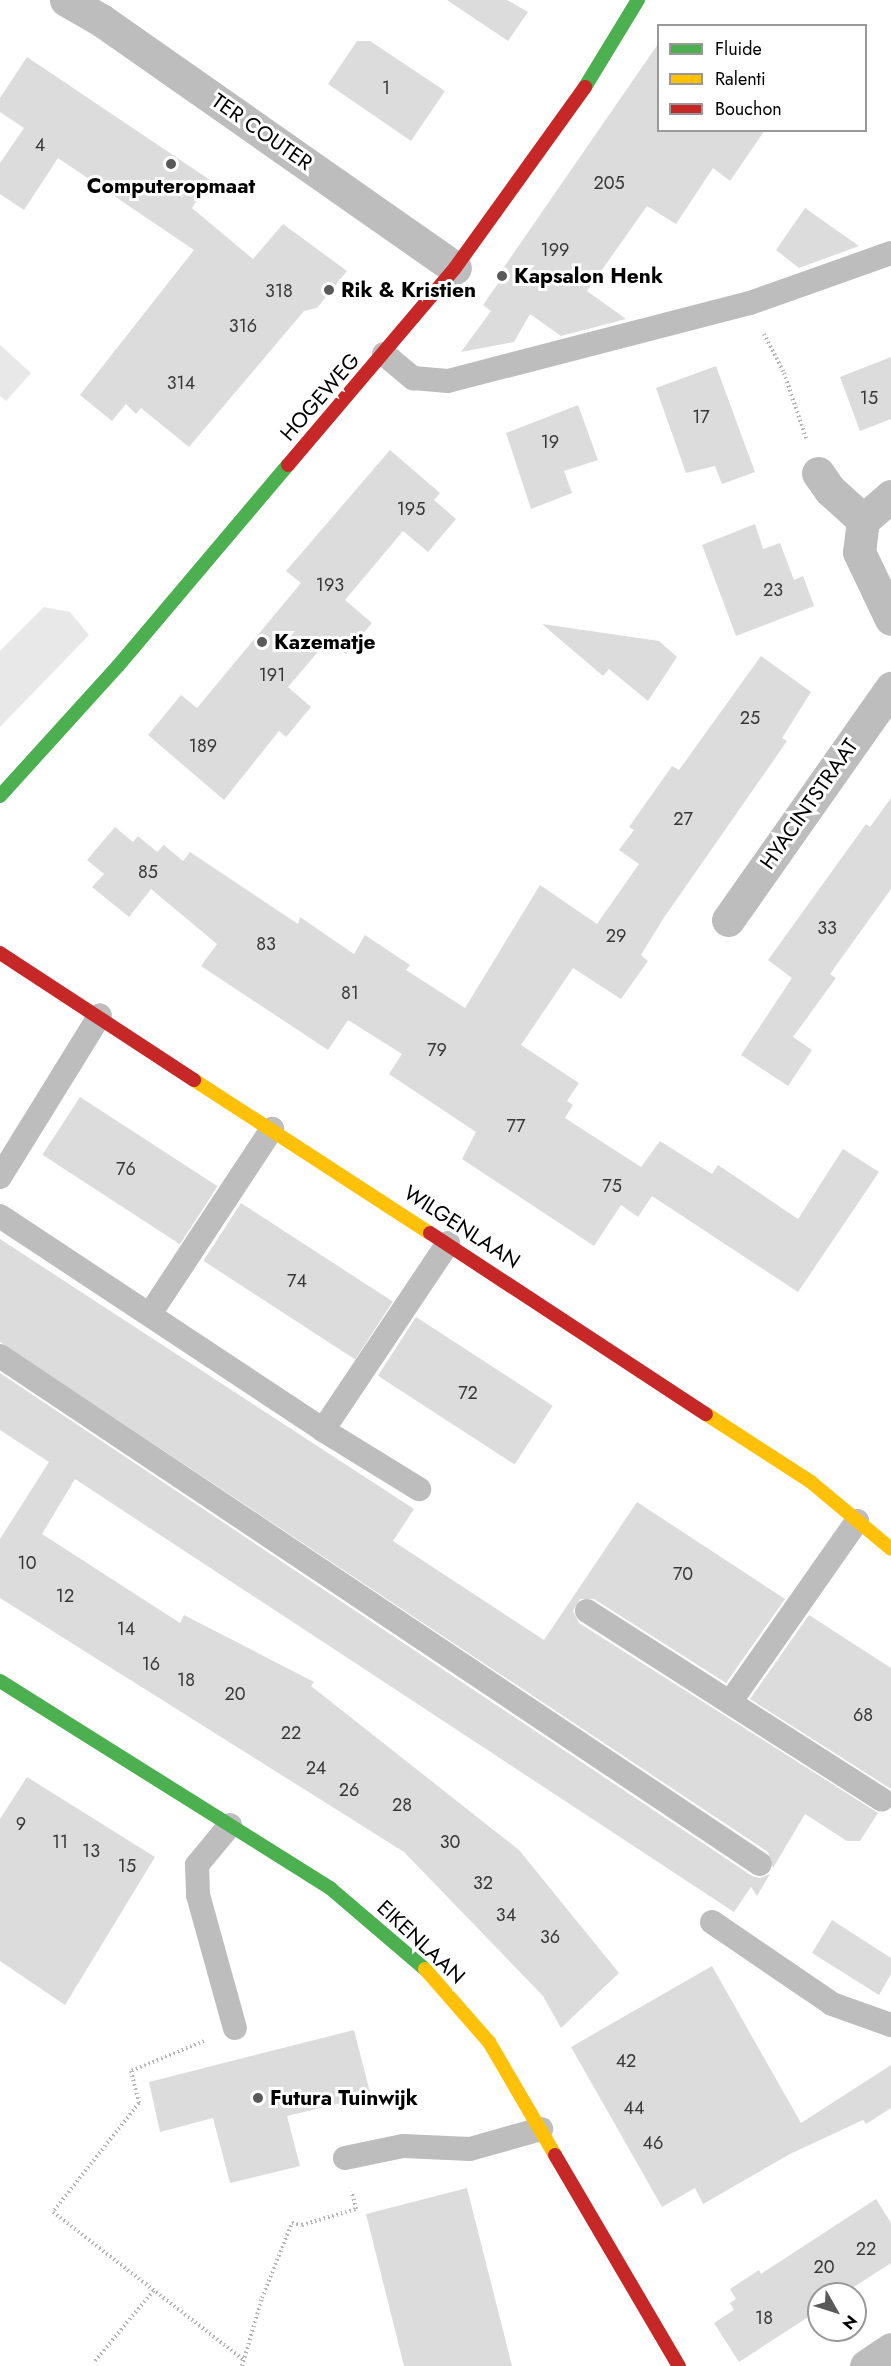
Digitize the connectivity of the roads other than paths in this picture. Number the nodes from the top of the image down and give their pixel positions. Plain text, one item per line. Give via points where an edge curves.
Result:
1 (66, 0) edge
2 (638, 0) edge
3 (891, 254) edge
4 (454, 268) junction
5 (384, 354) junction
6 (818, 473) road end
7 (891, 496) edge
8 (863, 520) junction
9 (891, 619) edge
10 (891, 688) edge
11 (0, 796) edge
12 (728, 920) dead end
13 (0, 954) edge
14 (100, 1016) junction
15 (272, 1129) junction
16 (0, 1177) edge
17 (0, 1216) edge
18 (448, 1243) junction
19 (150, 1314) junction
20 (0, 1356) edge
21 (323, 1430) junction
22 (419, 1489) dead end
23 (857, 1521) junction
24 (891, 1549) edge
25 (587, 1611) dead end
26 (0, 1681) edge
27 (731, 1701) junction
28 (882, 1800) dead end
29 (230, 1825) junction
30 (760, 1864) dead end
31 (712, 1922) dead end
32 (891, 2025) edge
33 (235, 2028) road end
34 (541, 2129) junction
35 (345, 2158) road end
36 (891, 2349) edge
37 (679, 2366) edge
38 (866, 2366) edge

1 - 4 street, TER COUTER via 110,26
2 - 4 street, HOGEWEG via 615,43 518,185
3 - 5 lane via 750,303 448,381 413,378
4 - 5 street, HOGEWEG
5 - 11 street, HOGEWEG via 118,666
6 - 8 street
7 - 8 street
8 - 9 street via 859,552
10 - 12 street, HYACINTSTRAAT
13 - 14 street, WILGENLAAN
14 - 15 street, WILGENLAAN
14 - 16 lane
15 - 18 street, WILGENLAAN
15 - 19 lane
17 - 19 lane
18 - 21 lane
18 - 23 street, WILGENLAAN via 811,1482
19 - 21 lane
20 - 30 lane
21 - 22 lane
23 - 24 street, WILGENLAAN
23 - 27 lane
25 - 27 lane
26 - 29 street, EIKENLAAN
27 - 28 lane
29 - 33 lane via 197,1865 198,1895
29 - 34 street, EIKENLAAN via 330,1888 425,1969 489,2042
31 - 32 lane via 832,2004
34 - 35 lane via 470,2149 403,2146
34 - 37 street, EIKENLAAN
36 - 38 street

